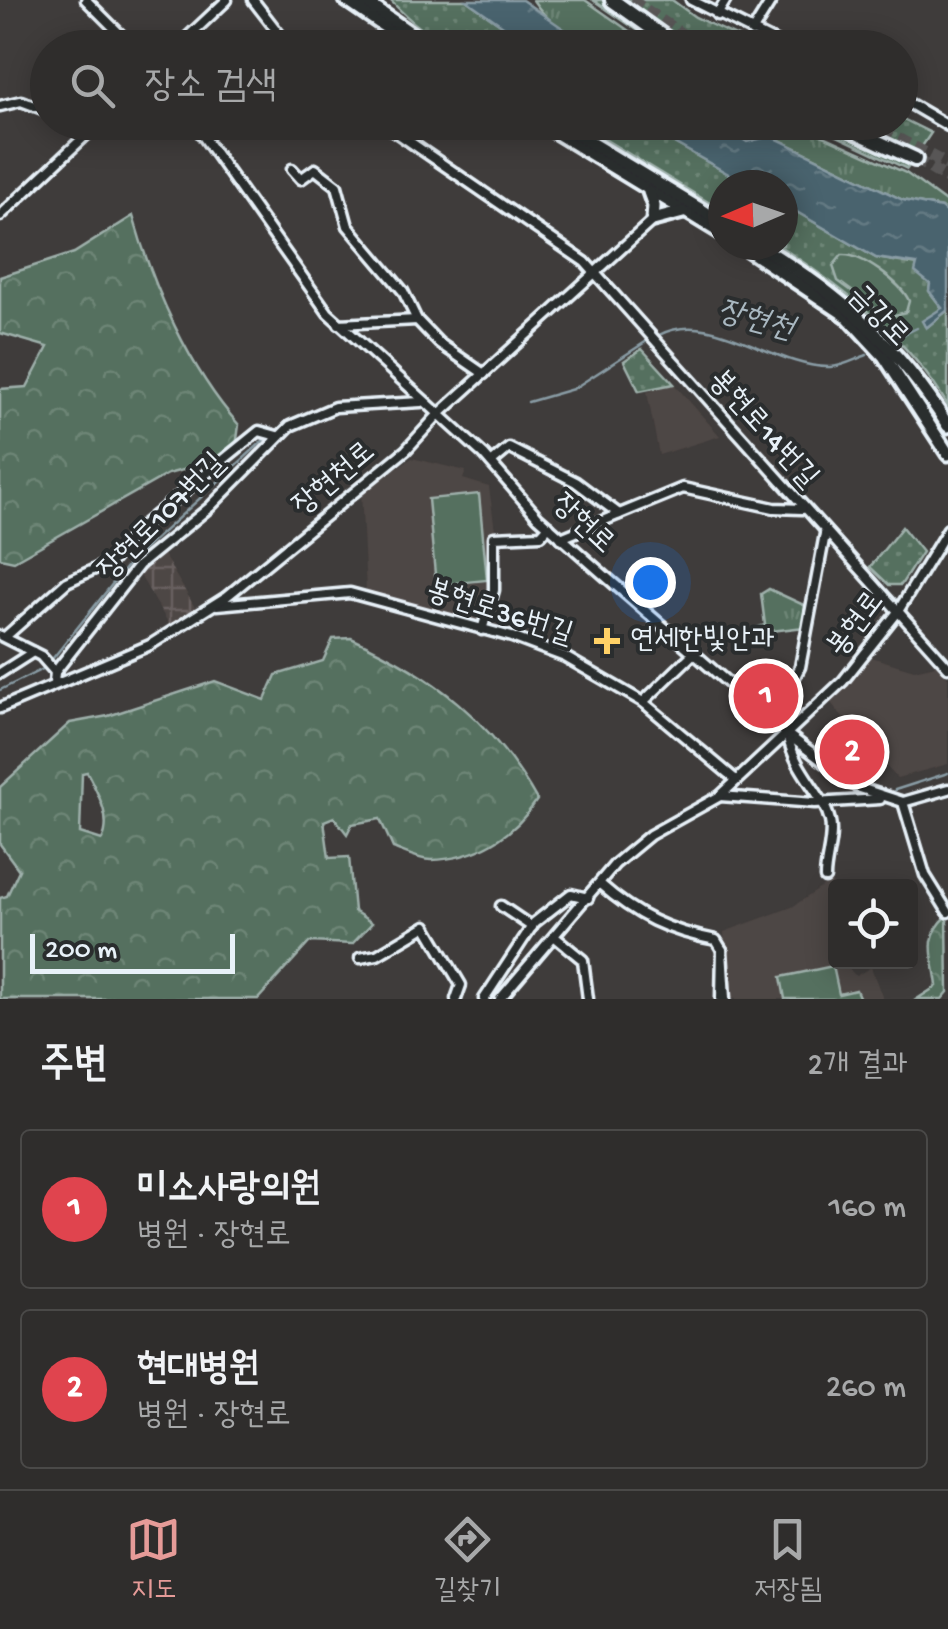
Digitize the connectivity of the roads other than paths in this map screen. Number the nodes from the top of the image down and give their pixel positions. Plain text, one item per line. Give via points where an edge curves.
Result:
1 (86, 0) edge
2 (227, 0) edge
3 (253, 0) edge
4 (346, 0) edge
5 (363, 0) edge
6 (612, 0) edge
7 (691, 0) edge
8 (726, 0) edge
9 (772, 0) edge
10 (717, 15) junction
11 (116, 30) edge
12 (195, 30) edge
13 (276, 30) edge
14 (390, 30) edge
15 (406, 30) edge
16 (654, 30) edge
17 (748, 30) edge
18 (753, 30) edge
19 (30, 104) edge
20 (0, 106) edge
21 (918, 108) edge
22 (948, 126) edge
23 (81, 140) edge
24 (206, 140) edge
25 (407, 140) edge
26 (567, 140) edge
27 (585, 140) edge
28 (874, 140) edge
29 (915, 159) tunnel mouth
30 (292, 170) dead end
31 (646, 189) junction
32 (685, 212) junction
33 (708, 215) edge
34 (0, 216) edge
35 (652, 220) junction
36 (708, 225) edge
37 (764, 260) edge
38 (782, 260) edge
39 (594, 275) junction
40 (417, 320) junction
41 (339, 324) junction
42 (865, 328) junction
43 (888, 353) junction
44 (484, 374) junction
45 (421, 402) junction
46 (437, 416) junction
47 (948, 426) edge
48 (277, 436) junction
49 (948, 454) edge
50 (491, 463) junction
51 (802, 509) junction
52 (620, 514) junction
53 (548, 526) junction
54 (948, 529) edge
55 (825, 534) junction
56 (561, 538) junction
57 (231, 598) junction
58 (897, 613) junction
59 (482, 630) junction
60 (2, 636) edge
61 (696, 652) junction
62 (37, 654) junction
63 (948, 667) edge
64 (53, 670) junction
65 (0, 674) edge
66 (54, 684) junction
67 (643, 702) junction
68 (0, 708) edge
69 (773, 719) junction
70 (787, 734) junction
71 (736, 780) junction
72 (948, 789) edge
73 (720, 796) junction
74 (882, 799) junction
75 (903, 802) junction
76 (823, 803) junction
77 (826, 878) dead end
78 (600, 884) junction
79 (588, 898) junction
80 (500, 906) dead end
81 (948, 912) edge
82 (532, 927) junction
83 (555, 937) junction
84 (360, 958) dead end
85 (456, 999) edge
86 (484, 999) edge
87 (500, 999) edge
88 (588, 999) edge
89 (723, 999) edge

1 - 11 street
2 - 12 street
3 - 13 street
4 - 14 main road
5 - 15 main road
6 - 16 highway
7 - 10 street
8 - 10 street
9 - 18 street
10 - 17 street
19 - 20 street
21 - 22 street
23 - 34 street
24 - 41 street, 장현로
25 - 39 street, 봉현로14번길 via 585,262
26 - 31 main road
27 - 33 main road
28 - 29 highway
30 - 40 street via 302,179 315,169 337,186 348,226 403,291
31 - 32 main road
31 - 35 main road
32 - 35 main road
32 - 36 main road
35 - 39 street, 장현천로
37 - 42 main road, 금강로
38 - 42 main road, 금강로 via 824,286
39 - 44 street, 장현천로
39 - 51 street, 봉현로14번길
40 - 41 street
40 - 44 street
41 - 45 street, 장현로
42 - 43 main road, 금강로
43 - 47 main road, 금강로
43 - 49 main road, 금강로
44 - 46 street, 장현천로
45 - 46 street, 장현로
45 - 48 street, 장현로107번길 via 335,407
46 - 50 street, 장현로
46 - 57 street, 장현천로
48 - 60 street, 장현로107번길 via 259,431 137,530 112,561 67,582
48 - 64 street, 장현로107번길 via 210,506 140,564
50 - 52 street, 장현로 via 509,448
50 - 53 street, 장현로
51 - 52 street via 683,488
51 - 55 street, 봉현로14번길
52 - 56 street
53 - 56 street, 장현로
53 - 59 street via 541,535 494,537 494,590
54 - 58 street, 봉현로
55 - 58 street, 봉현로14번길
55 - 69 street via 800,667
56 - 61 street, 장현로
57 - 59 street, 봉현로36번길 via 350,592
57 - 66 street, 장현천로 via 150,645
58 - 63 street, 봉현로14번길
58 - 70 street, 봉현로 via 843,681
59 - 67 street, 봉현로36번길 via 565,657
60 - 62 street
61 - 67 street
61 - 69 street, 장현로
62 - 64 street
62 - 65 street
64 - 66 street
66 - 68 street, 장현천로
67 - 71 street, 봉현로36번길
69 - 70 street, 장현로
70 - 71 street, 봉현로
70 - 74 street, 장현로
70 - 76 street via 791,756
71 - 73 street, 봉현로
72 - 75 street, 장현로
73 - 76 street
73 - 78 street, 봉현로 via 650,835
74 - 75 street, 장현로
74 - 76 street
75 - 81 street via 925,875
76 - 77 street via 832,824
78 - 79 street, 봉현로
78 - 89 street via 659,926 716,940
79 - 82 street via 571,894
79 - 83 street, 봉현로
80 - 82 street
82 - 86 street
83 - 87 street, 봉현로
83 - 88 street via 583,960
84 - 85 street via 426,926 461,985

